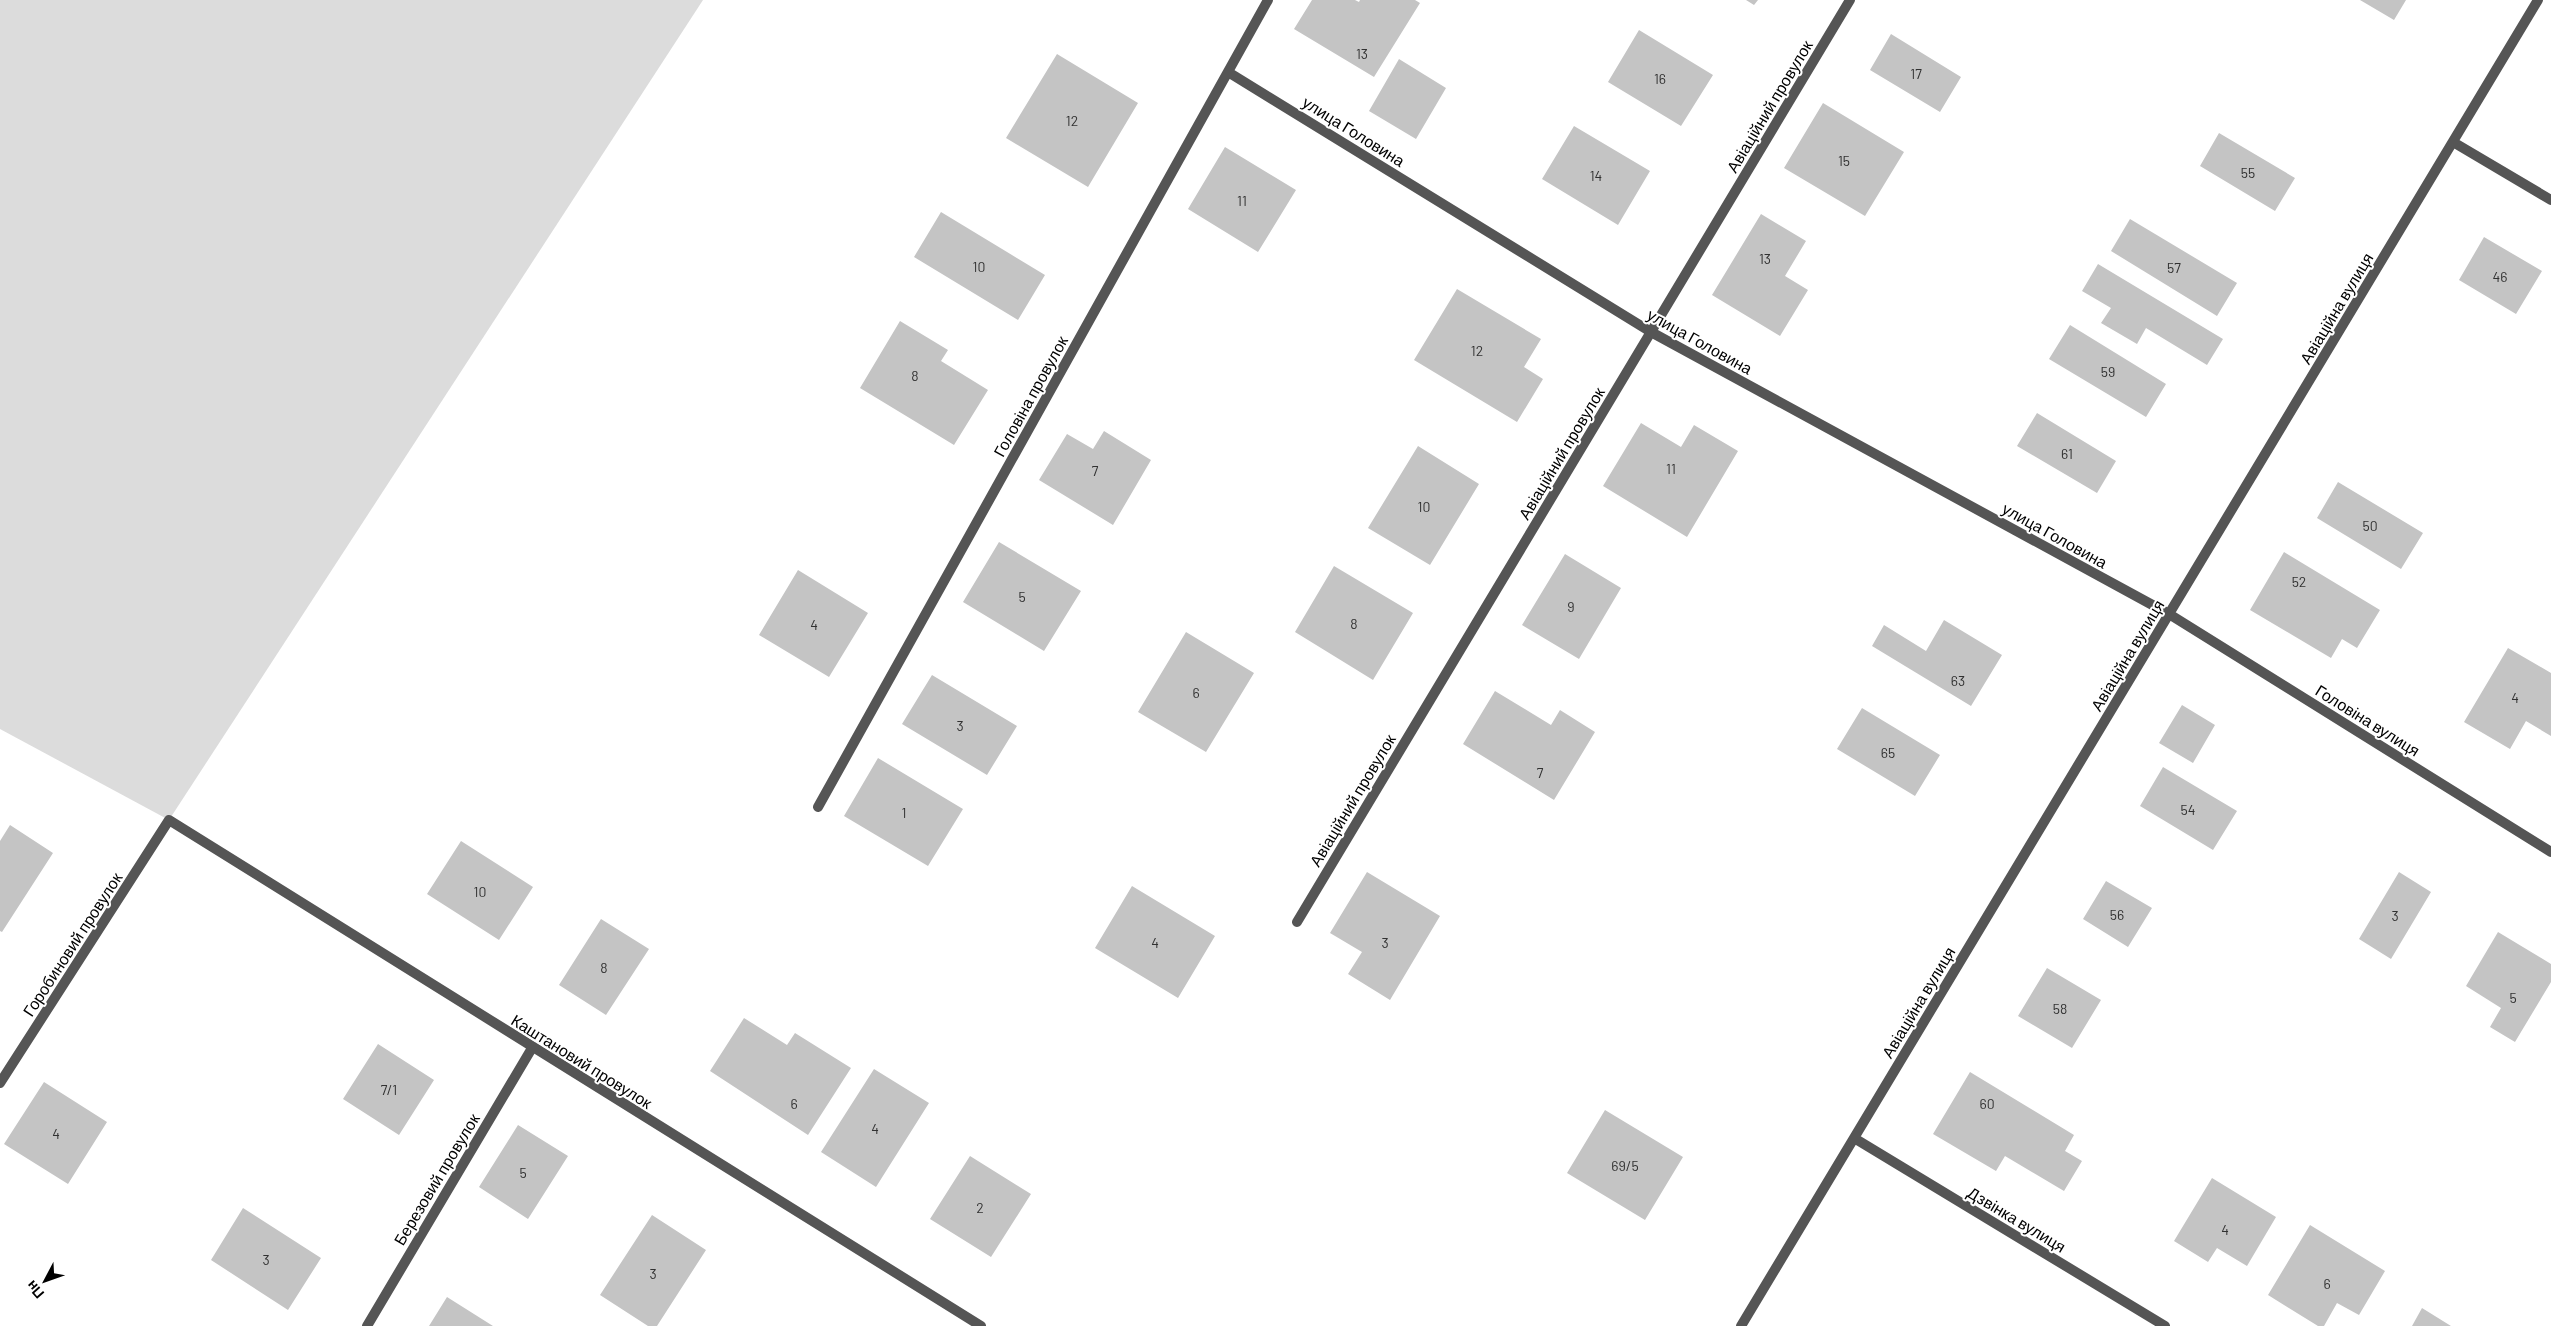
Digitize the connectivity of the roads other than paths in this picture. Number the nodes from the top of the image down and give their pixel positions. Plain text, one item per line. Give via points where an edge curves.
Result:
1 (1268, 0) edge
2 (1850, 0) edge
3 (2538, 0) edge
4 (1228, 72) junction
5 (2453, 142) junction
6 (2551, 200) edge
7 (1651, 332) junction
8 (2169, 614) junction
9 (818, 808) dead end
10 (169, 820) joint
11 (2551, 852) edge
12 (1297, 922) dead end
13 (532, 1048) junction
14 (0, 1084) edge
15 (1854, 1138) junction
16 (367, 1326) edge
17 (981, 1326) edge
18 (1741, 1326) edge
19 (2165, 1326) edge

1 - 4 street, Головіна провулок
2 - 7 street, Авіаційний провулок
3 - 5 street, Авіаційна вулиця
4 - 7 street, улица Головина
4 - 9 street, Головіна провулок
5 - 6 street
5 - 8 street, Авіаційна вулиця
7 - 8 street, улица Головина
7 - 12 street, Авіаційний провулок
8 - 11 street, Головіна вулиця
8 - 15 street, Авіаційна вулиця
10 - 13 street, Каштановий провулок
10 - 14 street, Горобиновий провулок
13 - 16 street, Березовий провулок
13 - 17 street, Каштановий провулок
15 - 18 street, Авіаційна вулиця
15 - 19 street, Дзвінка вулиця

